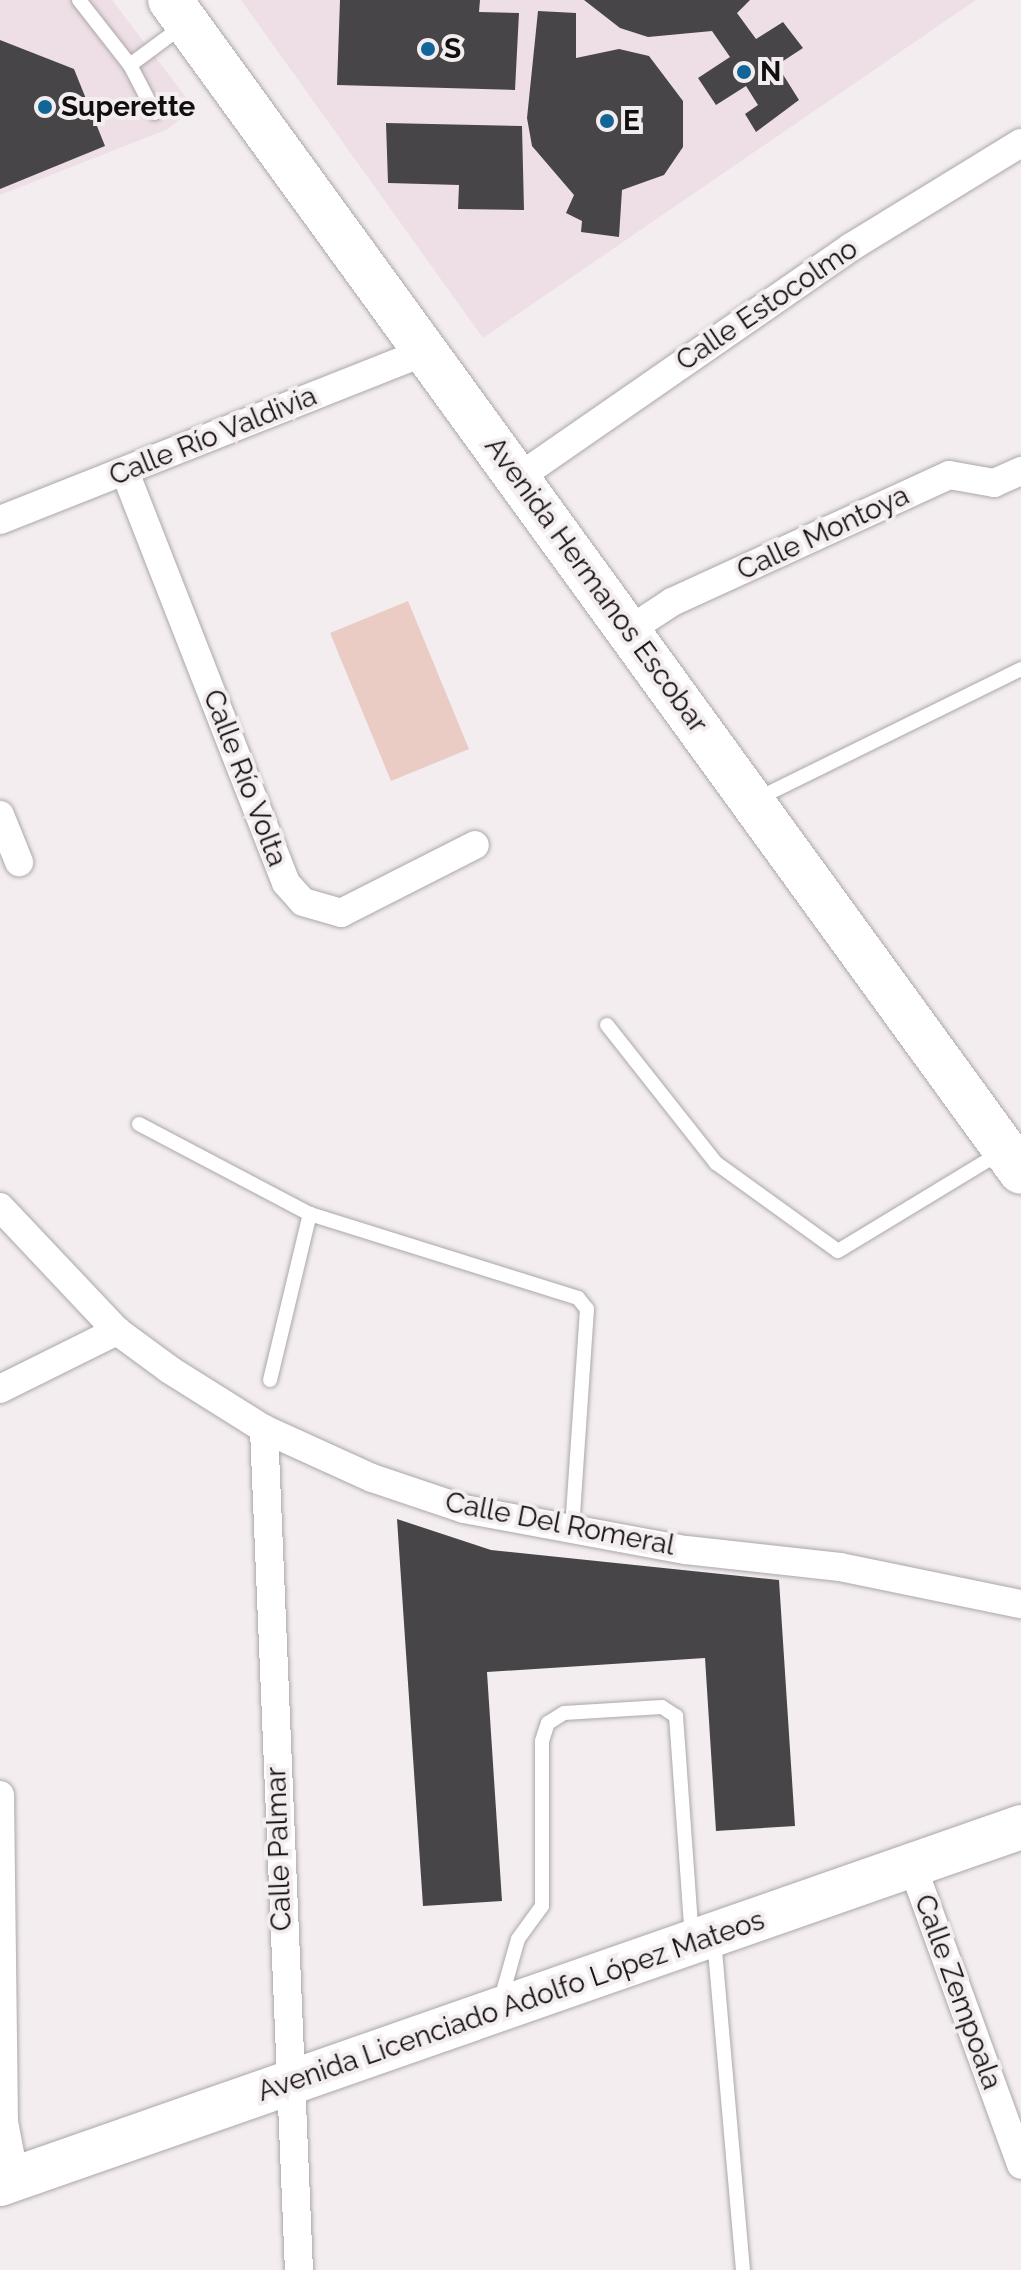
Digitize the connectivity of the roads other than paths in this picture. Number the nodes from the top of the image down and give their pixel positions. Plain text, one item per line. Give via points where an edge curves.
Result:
1 (79, 0) edge
2 (178, 11) edge
3 (130, 65) junction
4 (155, 113) dead end
5 (1021, 143) edge
6 (426, 351) junction
7 (1021, 471) edge
8 (125, 472) junction
9 (519, 477) junction
10 (0, 520) edge
11 (631, 629) junction
12 (1021, 669) edge
13 (752, 802) junction
14 (0, 815) edge
15 (475, 845) dead end
16 (19, 862) dead end
17 (607, 1025) dead end
18 (139, 1124) dead end
19 (1017, 1166) edge
20 (0, 1207) edge
21 (310, 1214) junction
22 (117, 1331) junction
23 (270, 1380) dead end
24 (0, 1389) edge
25 (264, 1429) junction
26 (572, 1529) junction
27 (1021, 1604) edge
28 (0, 1795) edge
29 (0, 1809) edge
30 (1021, 1827) edge
31 (912, 1865) junction
32 (703, 1938) junction
33 (499, 2007) junction
34 (288, 2083) junction
35 (1021, 2165) edge
36 (8, 2181) edge
37 (299, 2270) edge
38 (743, 2270) edge

1 - 3 lane
2 - 3 lane
2 - 6 main road, Avenida Hermanos Escobar
3 - 4 lane
5 - 9 street, Calle Estocolmo via 851,247
6 - 8 street, Calle Río Valdivia
6 - 9 main road, Avenida Hermanos Escobar
7 - 11 street, Calle Montoya via 994,483 949,475 672,602
8 - 10 street, Calle Río Valdivia
8 - 15 street, Calle Río Volta via 286,883 303,902 341,913
9 - 11 main road, Avenida Hermanos Escobar
11 - 13 main road, Avenida Hermanos Escobar
12 - 13 lane
13 - 19 main road, Avenida Hermanos Escobar
14 - 16 street
17 - 19 lane via 716,1163 838,1251
18 - 21 lane
20 - 22 street, Calle Del Romeral
21 - 23 lane
21 - 26 lane via 557,1286 587,1309
22 - 24 street
22 - 25 street, Calle Del Romeral
25 - 26 street, Calle Del Romeral via 464,1509
25 - 34 street, Calle Palmar
26 - 27 street, Calle Del Romeral via 840,1567
28 - 29 street
29 - 36 street
30 - 31 main road, Avenida Licenciado Adolfo López Mateos
31 - 32 main road, Avenida Licenciado Adolfo López Mateos
31 - 35 street, Calle Zempoala
32 - 33 main road, Avenida Licenciado Adolfo López Mateos
32 - 33 lane via 676,1716 662,1707 564,1713 548,1723 542,1741 542,1906 518,1939
32 - 38 lane
33 - 34 main road, Avenida Licenciado Adolfo López Mateos
34 - 36 main road, Avenida Licenciado Adolfo López Mateos
34 - 37 street, Calle Palmar

